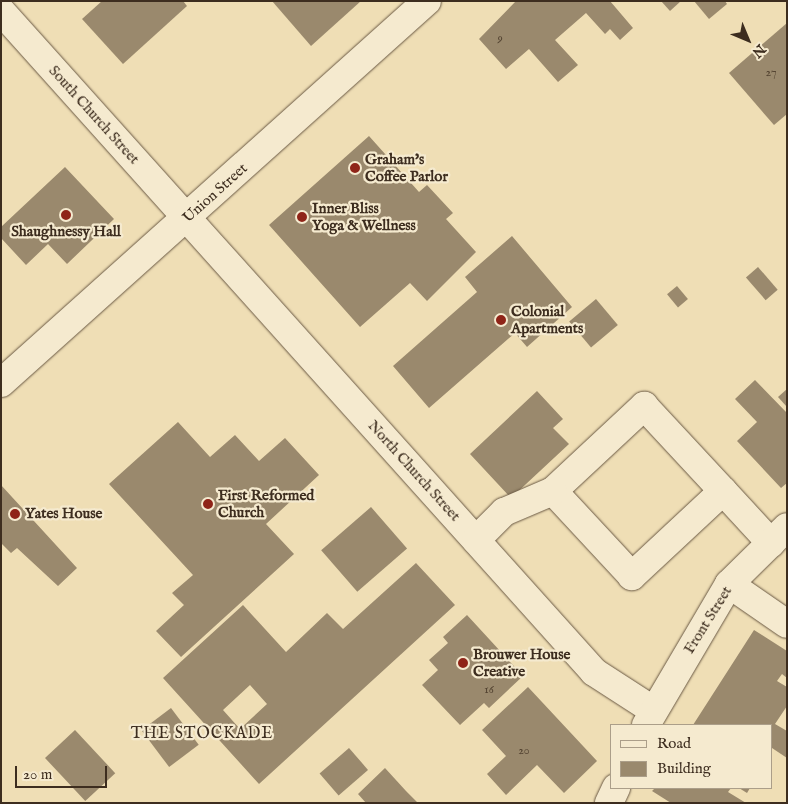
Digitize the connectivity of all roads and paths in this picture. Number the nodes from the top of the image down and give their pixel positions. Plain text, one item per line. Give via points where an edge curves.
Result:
1 (427, 1) edge
2 (1, 11) edge
3 (187, 219) junction
4 (1, 383) edge
5 (553, 491) junction
6 (723, 491) junction
7 (779, 535) edge
8 (476, 540) junction
9 (729, 584) junction
10 (787, 624) edge
11 (649, 718) edge
12 (615, 789) edge
13 (608, 803) edge

1 - 3 street, Union Street
2 - 3 street, South Church Street
3 - 4 street, Union Street
3 - 8 street, North Church Street
5 - 6 street via 644,406
5 - 6 street via 632,576
5 - 8 street via 504,512
6 - 7 street
7 - 9 street, Front Street
8 - 11 street, North Church Street via 594,672
9 - 10 street
9 - 11 street, Front Street
12 - 13 street

